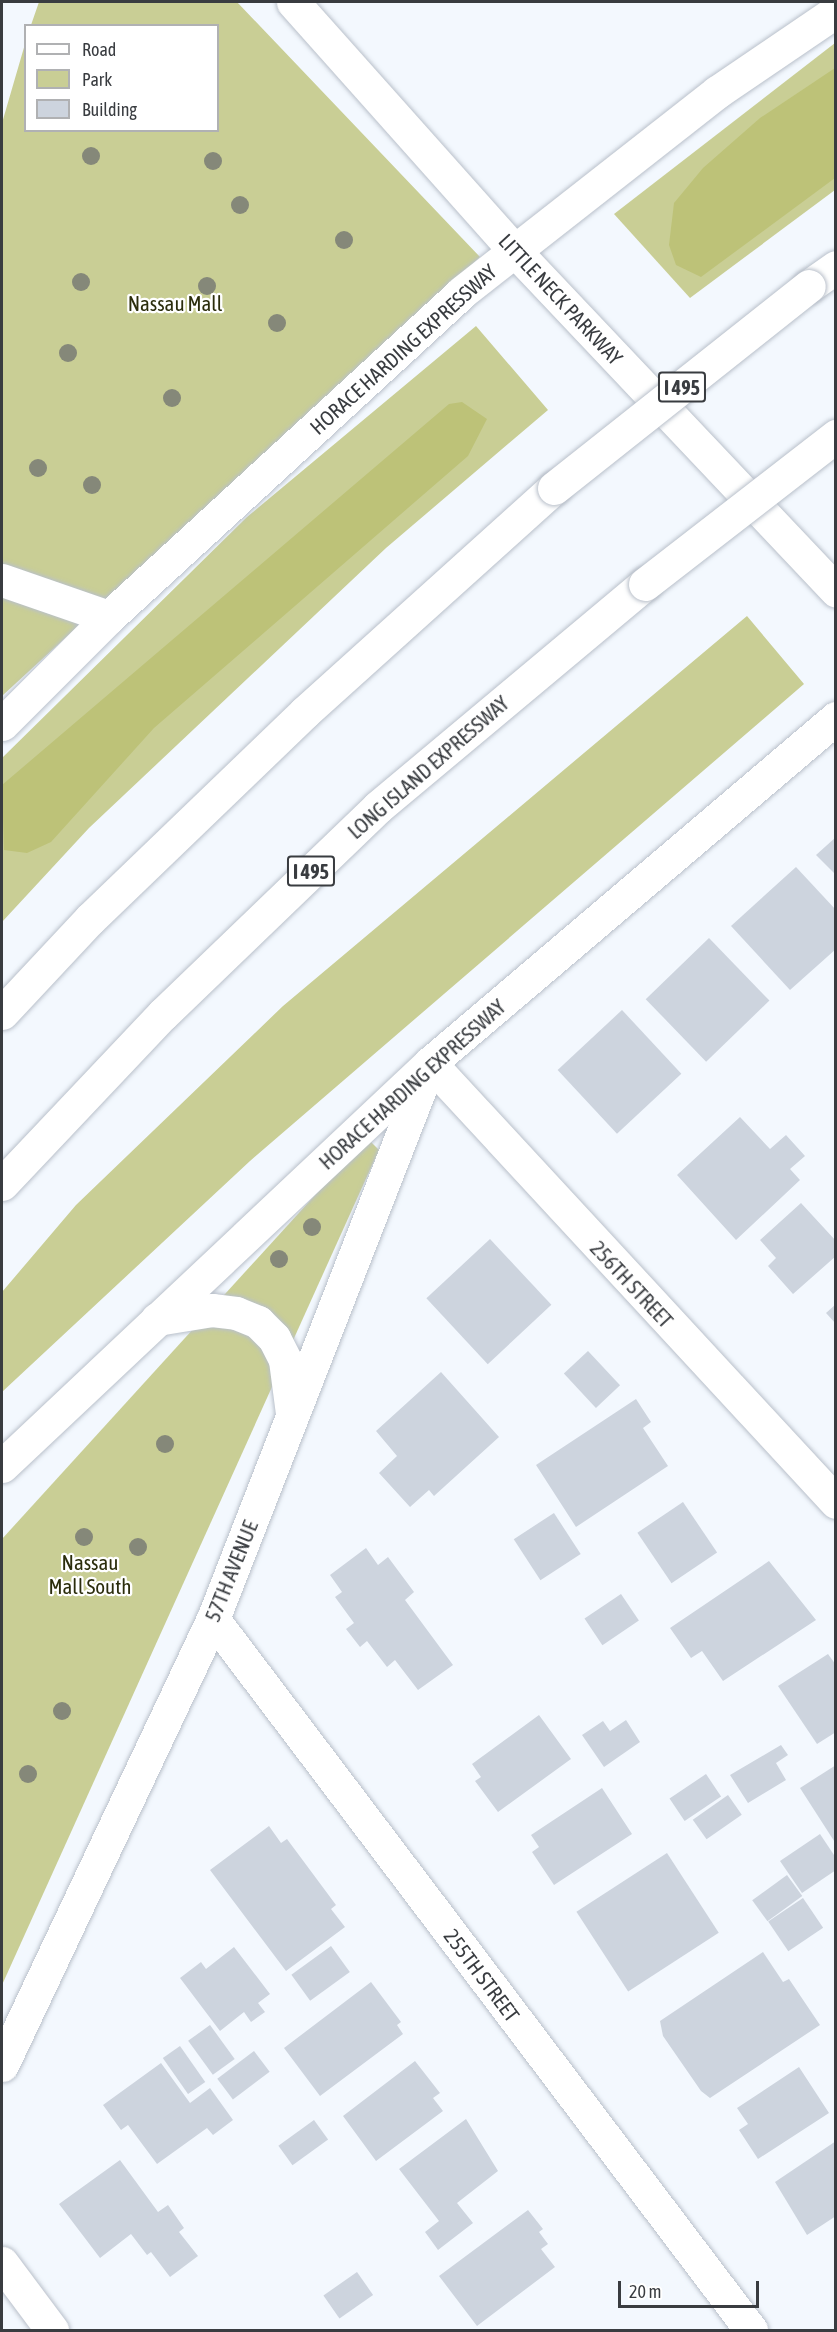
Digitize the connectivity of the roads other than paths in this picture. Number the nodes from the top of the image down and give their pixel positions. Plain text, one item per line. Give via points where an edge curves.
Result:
1 (293, 2) edge
2 (836, 11) edge
3 (514, 250) junction
4 (836, 267) edge
5 (836, 436) edge
6 (2, 580) edge
7 (836, 591) edge
8 (109, 617) junction
9 (836, 718) edge
10 (2, 724) edge
11 (2, 1013) edge
12 (430, 1064) junction
13 (2, 1184) edge
14 (157, 1319) junction
15 (292, 1414) junction
16 (2, 1466) edge
17 (836, 1502) edge
18 (213, 1619) junction
19 (2, 2065) edge
20 (2, 2263) edge
21 (52, 2331) edge
22 (751, 2331) edge

1 - 3 main road, LITTLE NECK PARKWAY
2 - 3 main road, HORACE HARDING EXPRESSWAY via 717,92
3 - 7 main road, LITTLE NECK PARKWAY
3 - 8 main road, HORACE HARDING EXPRESSWAY via 462,292
4 - 11 main road, I 495, bridge via 554,488 305,712 90,919
5 - 13 main road, LONG ISLAND EXPRESSWAY / I 495, bridge via 645,584 378,807 163,1014
6 - 8 main road
8 - 10 main road, HORACE HARDING EXPRESSWAY
9 - 12 main road, HORACE HARDING EXPRESSWAY
12 - 14 main road, HORACE HARDING EXPRESSWAY
12 - 15 main road, 57TH AVENUE
12 - 17 main road, 256TH STREET
14 - 15 main road via 212,1310 236,1313 258,1322 274,1338 285,1360
14 - 16 main road, HORACE HARDING EXPRESSWAY
15 - 18 main road, 57TH AVENUE
18 - 19 main road, 57TH AVENUE
18 - 22 main road, 255TH STREET
20 - 21 main road

